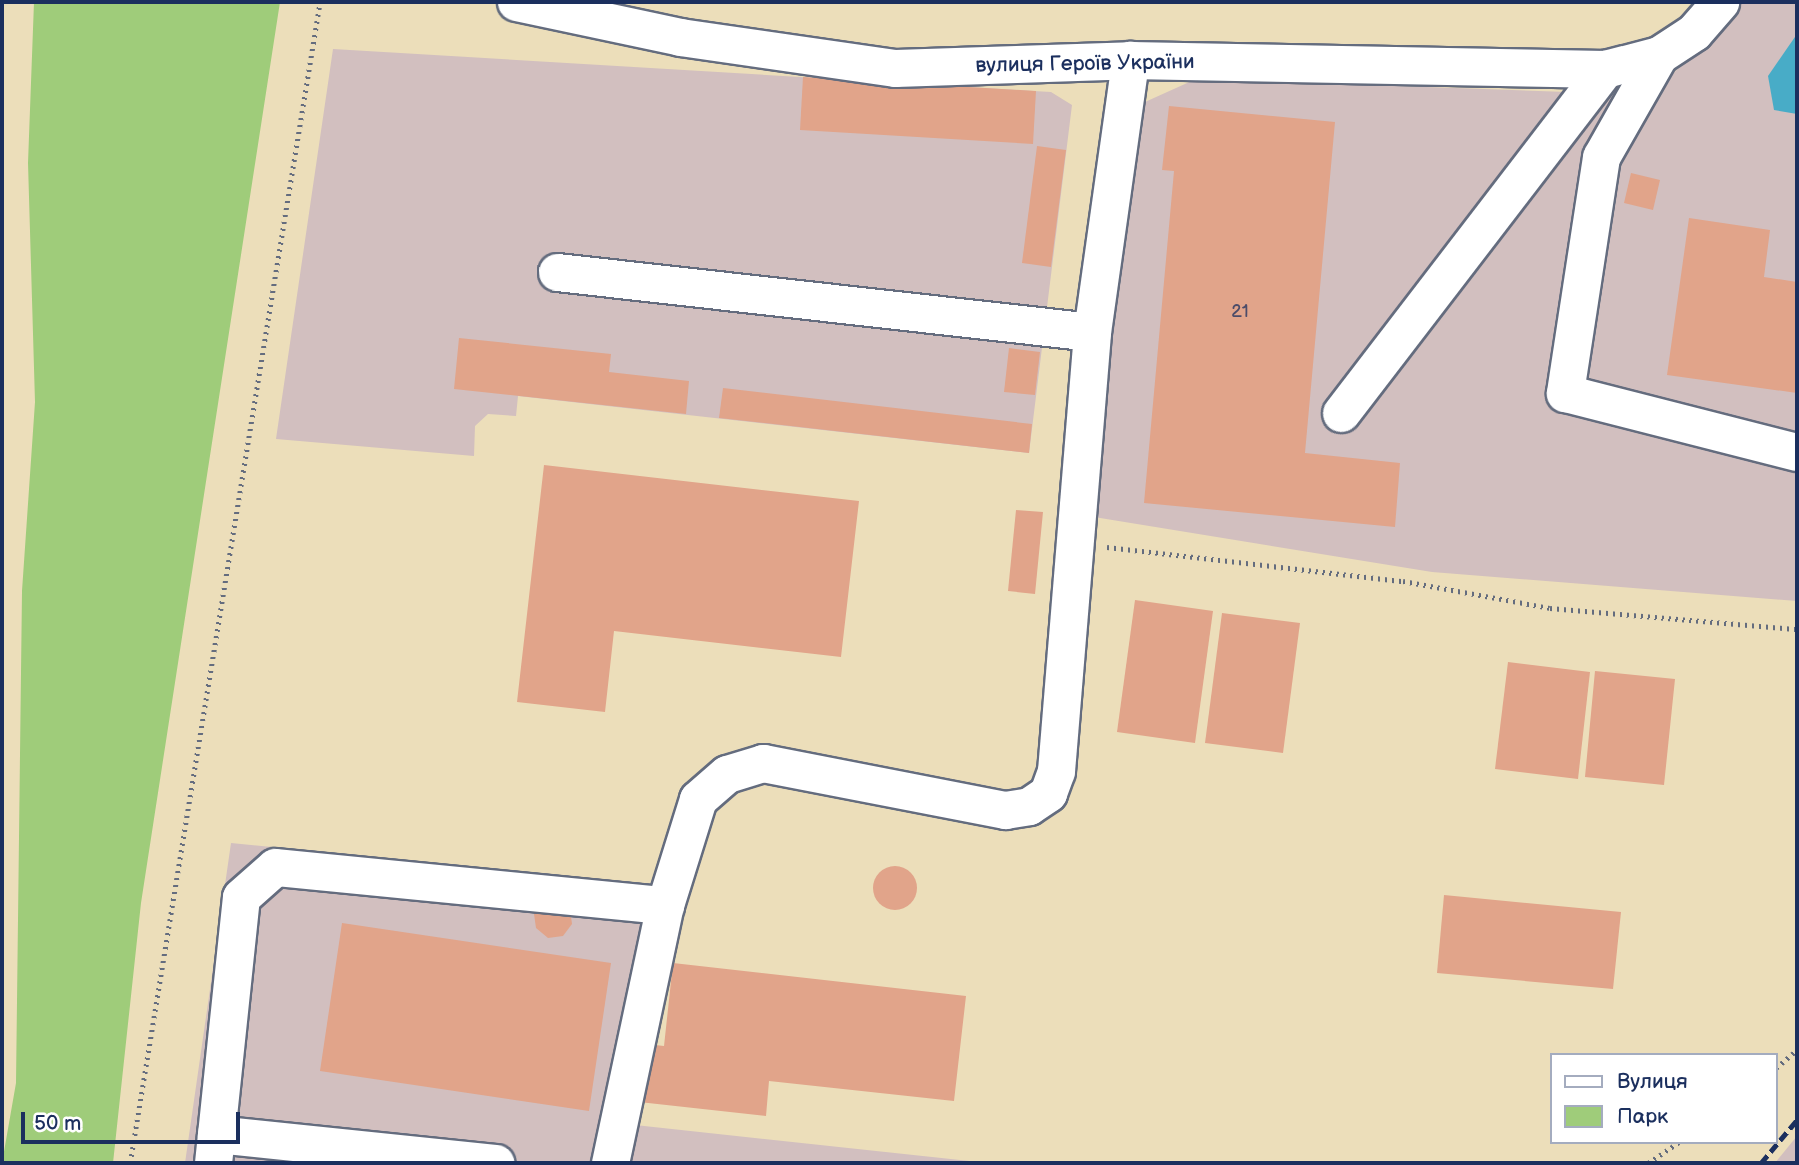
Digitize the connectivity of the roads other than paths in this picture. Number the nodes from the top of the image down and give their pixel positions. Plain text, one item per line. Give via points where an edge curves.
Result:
1 (516, 2) edge
2 (1720, 2) edge
3 (1659, 55) junction
4 (1130, 60) junction
5 (1605, 69) junction
6 (557, 272) dead end
7 (1092, 332) junction
8 (1341, 413) dead end
9 (1797, 452) edge
10 (665, 905) junction
11 (215, 1149) edge
12 (495, 1163) edge
13 (610, 1163) edge

1 - 4 street, вулиця Героїв України via 822,62 895,68
2 - 3 street via 1694,33
3 - 5 street, вулиця Героїв України
3 - 9 street via 1601,157 1565,393
4 - 5 street, вулиця Героїв України
4 - 7 street
5 - 8 street
6 - 7 street
7 - 10 street via 1056,771 1048,793 1029,806 1005,810 763,763 727,774 698,799
10 - 11 street via 275,867 240,897
10 - 13 street
11 - 12 street

